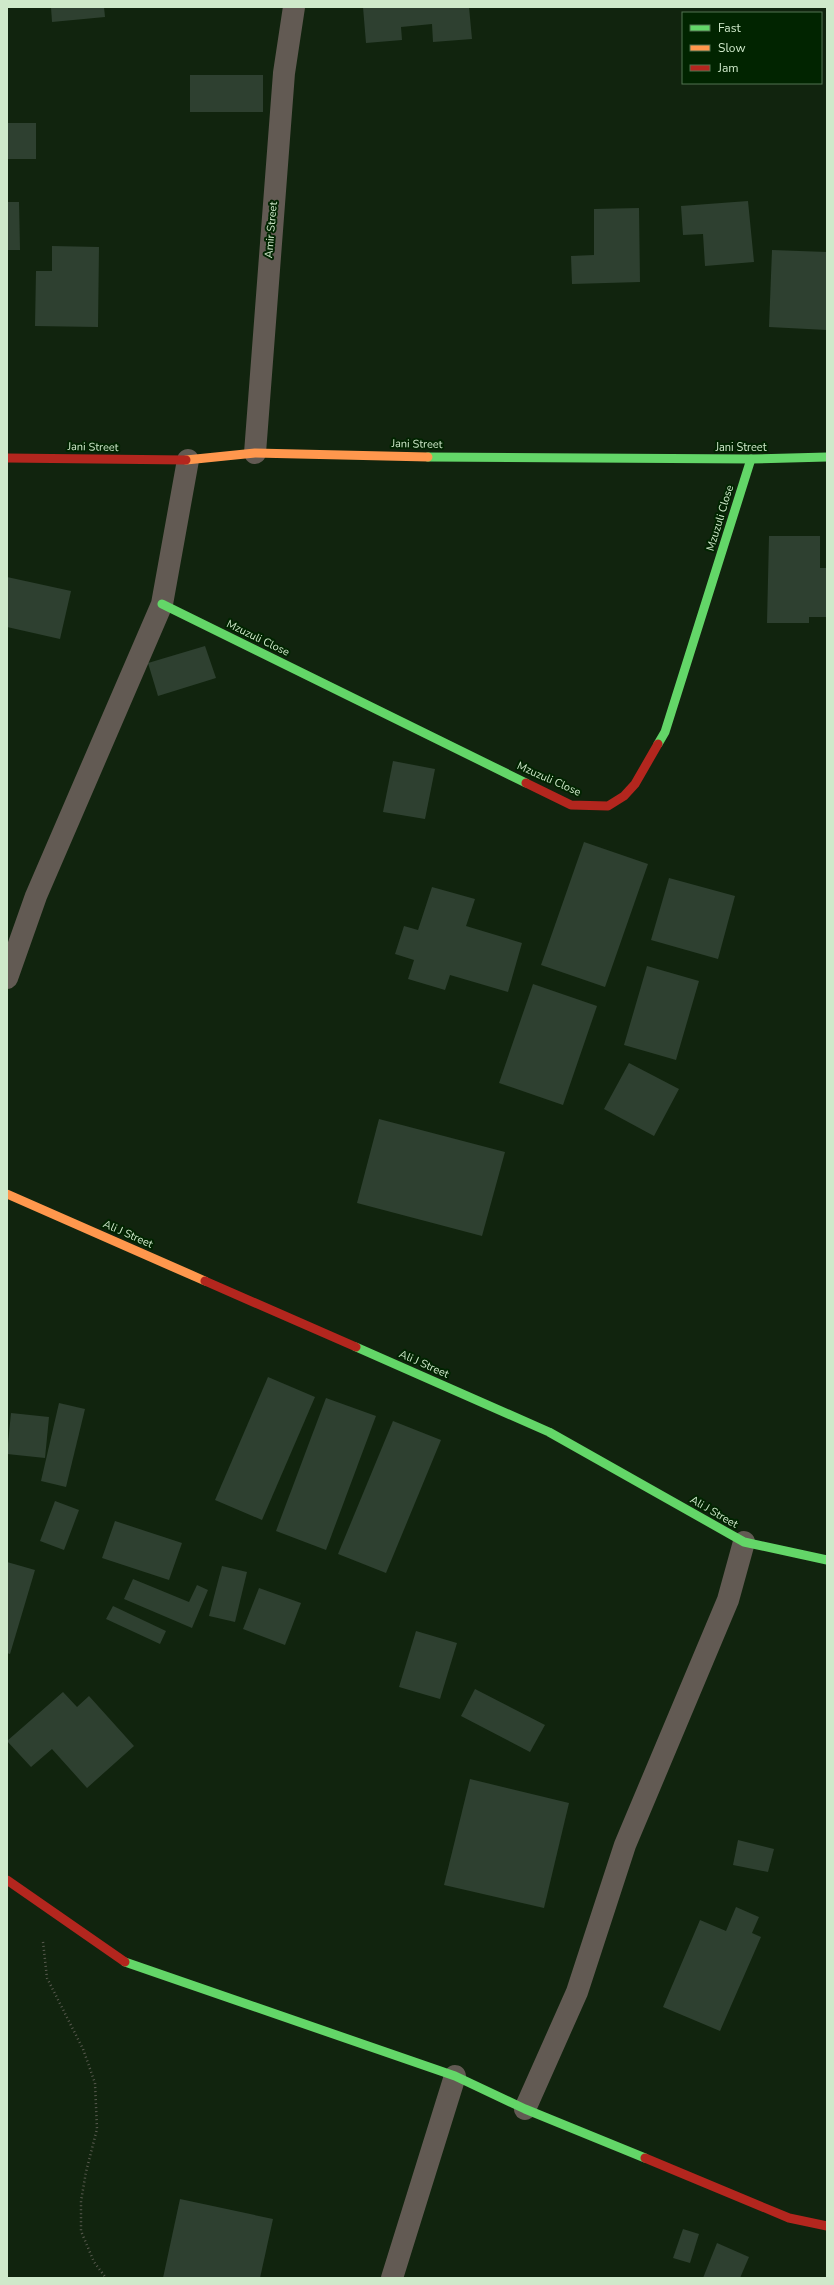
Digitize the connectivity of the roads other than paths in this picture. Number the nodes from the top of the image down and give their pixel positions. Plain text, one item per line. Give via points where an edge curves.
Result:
1 (294, 7) edge
2 (255, 453) junction
3 (827, 457) edge
4 (7, 458) edge
5 (751, 459) junction
6 (188, 460) junction
7 (162, 604) junction
8 (7, 978) edge
9 (7, 1194) edge
10 (744, 1542) junction
11 (827, 1560) edge
12 (7, 1880) edge
13 (455, 2076) junction
14 (526, 2109) junction
15 (827, 2226) edge
16 (392, 2278) edge

1 - 2 street, Amir Street via 284,73
2 - 5 street, Jani Street via 489,458
2 - 6 street, Jani Street
3 - 5 street, Jani Street
4 - 6 street, Jani Street
5 - 7 street, Mzuzuli Close via 665,732 635,784 624,796 608,806 589,808 572,805
6 - 7 street
7 - 8 street via 36,896
9 - 10 street, Ali J Street via 549,1432
10 - 11 street, Ali J Street
10 - 14 street via 728,1600 626,1845 577,1992
12 - 13 street via 38,1904 123,1960
13 - 14 street
13 - 16 street
14 - 15 street via 790,2218

